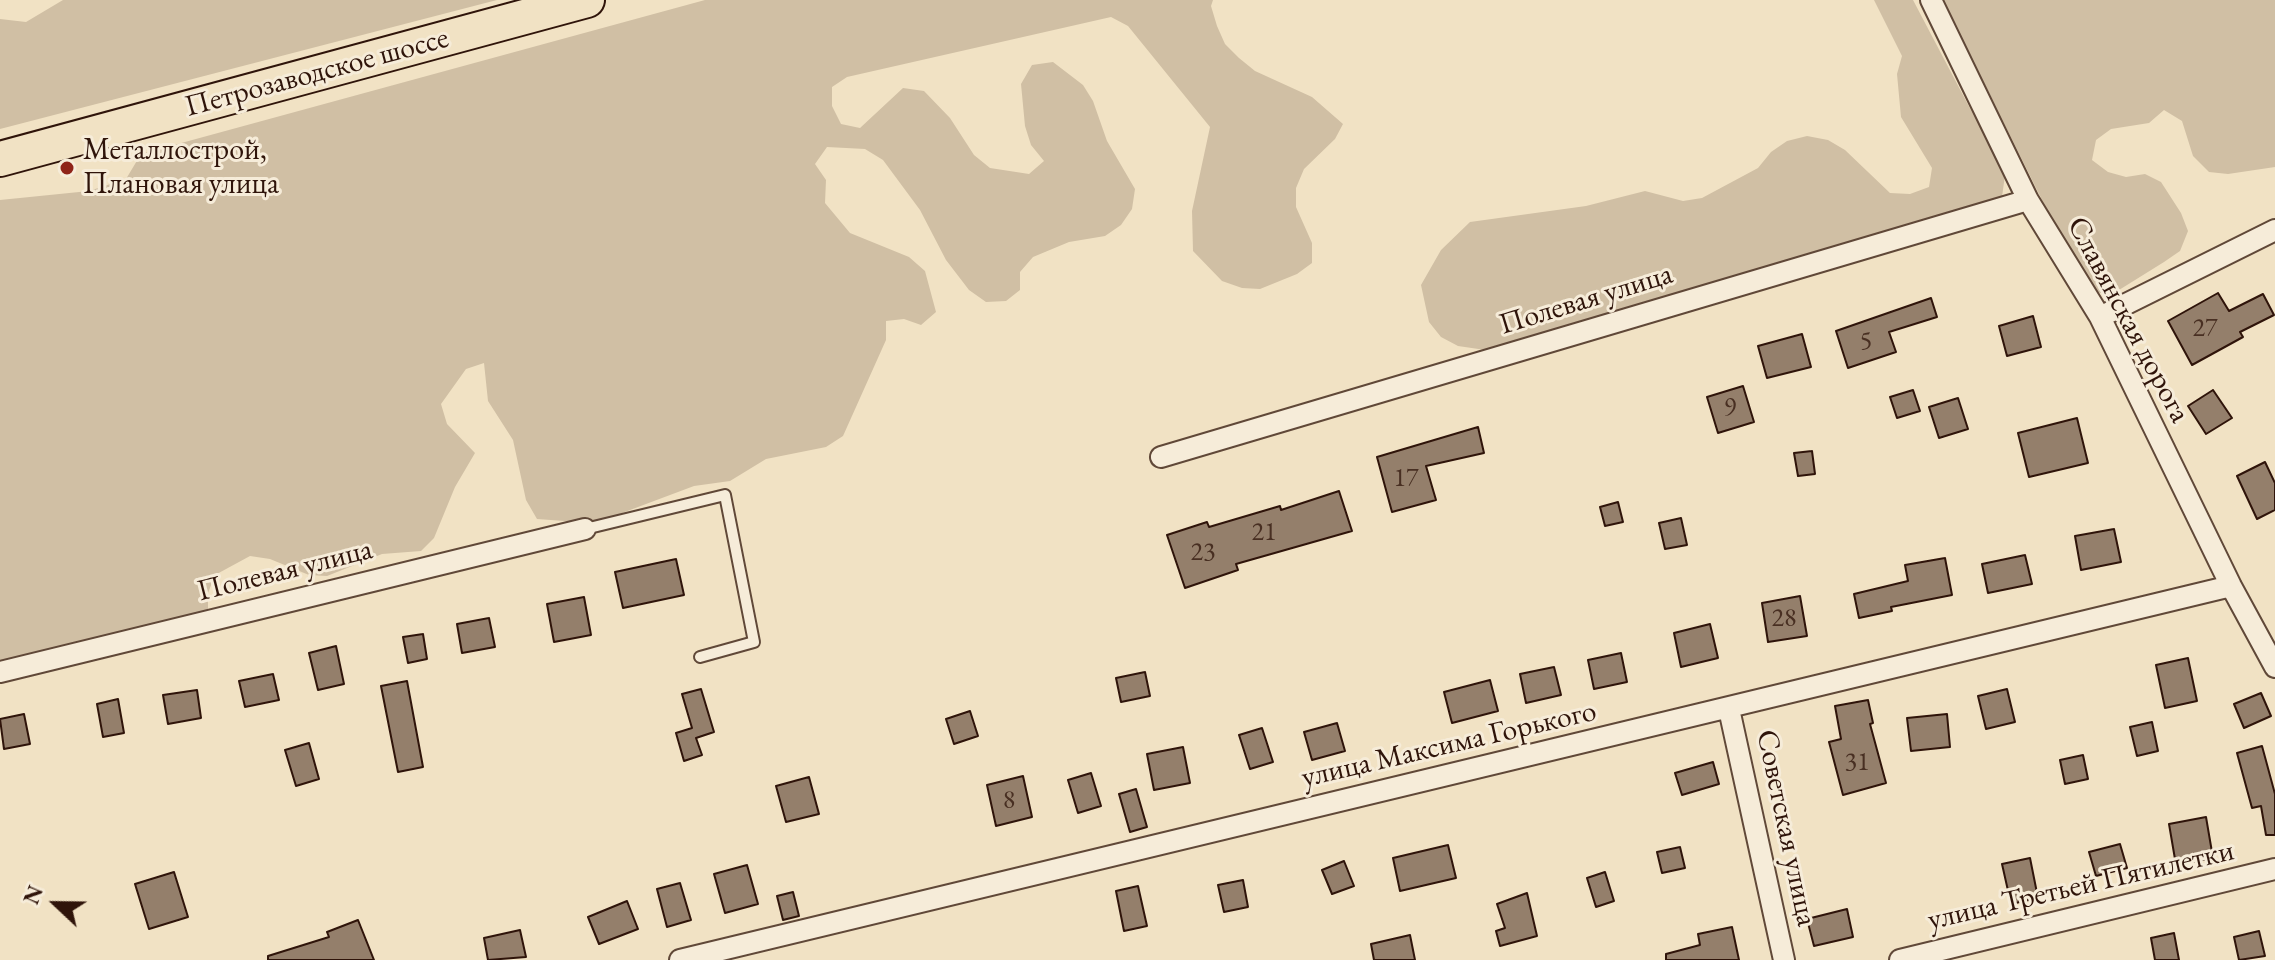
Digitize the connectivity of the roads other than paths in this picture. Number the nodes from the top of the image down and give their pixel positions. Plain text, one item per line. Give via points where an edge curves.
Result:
1 (587, 0) edge
2 (1931, 0) edge
3 (0, 159) edge
4 (2028, 200) junction
5 (2275, 230) edge
6 (2100, 317) junction
7 (1161, 457) dead end
8 (585, 529) joint
9 (2231, 586) junction
10 (700, 657) dead end
11 (2273, 657) edge
12 (0, 672) edge
13 (1729, 709) junction
14 (2275, 869) edge
15 (680, 960) edge
16 (1784, 960) edge
17 (1900, 960) edge

1 - 3 main road, Петрозаводское шоссе
2 - 4 street, Славянская дорога
4 - 6 street, Славянская дорога
4 - 7 street, Полевая улица
5 - 6 street
6 - 9 street, Славянская дорога
8 - 10 lane via 725,495 754,642
8 - 12 street, Полевая улица
9 - 11 street, Славянская дорога
9 - 13 street, улица Максима Горького
13 - 15 street, улица Максима Горького
13 - 16 street, Советская улица
14 - 17 street, улица Третьей Пятилетки

